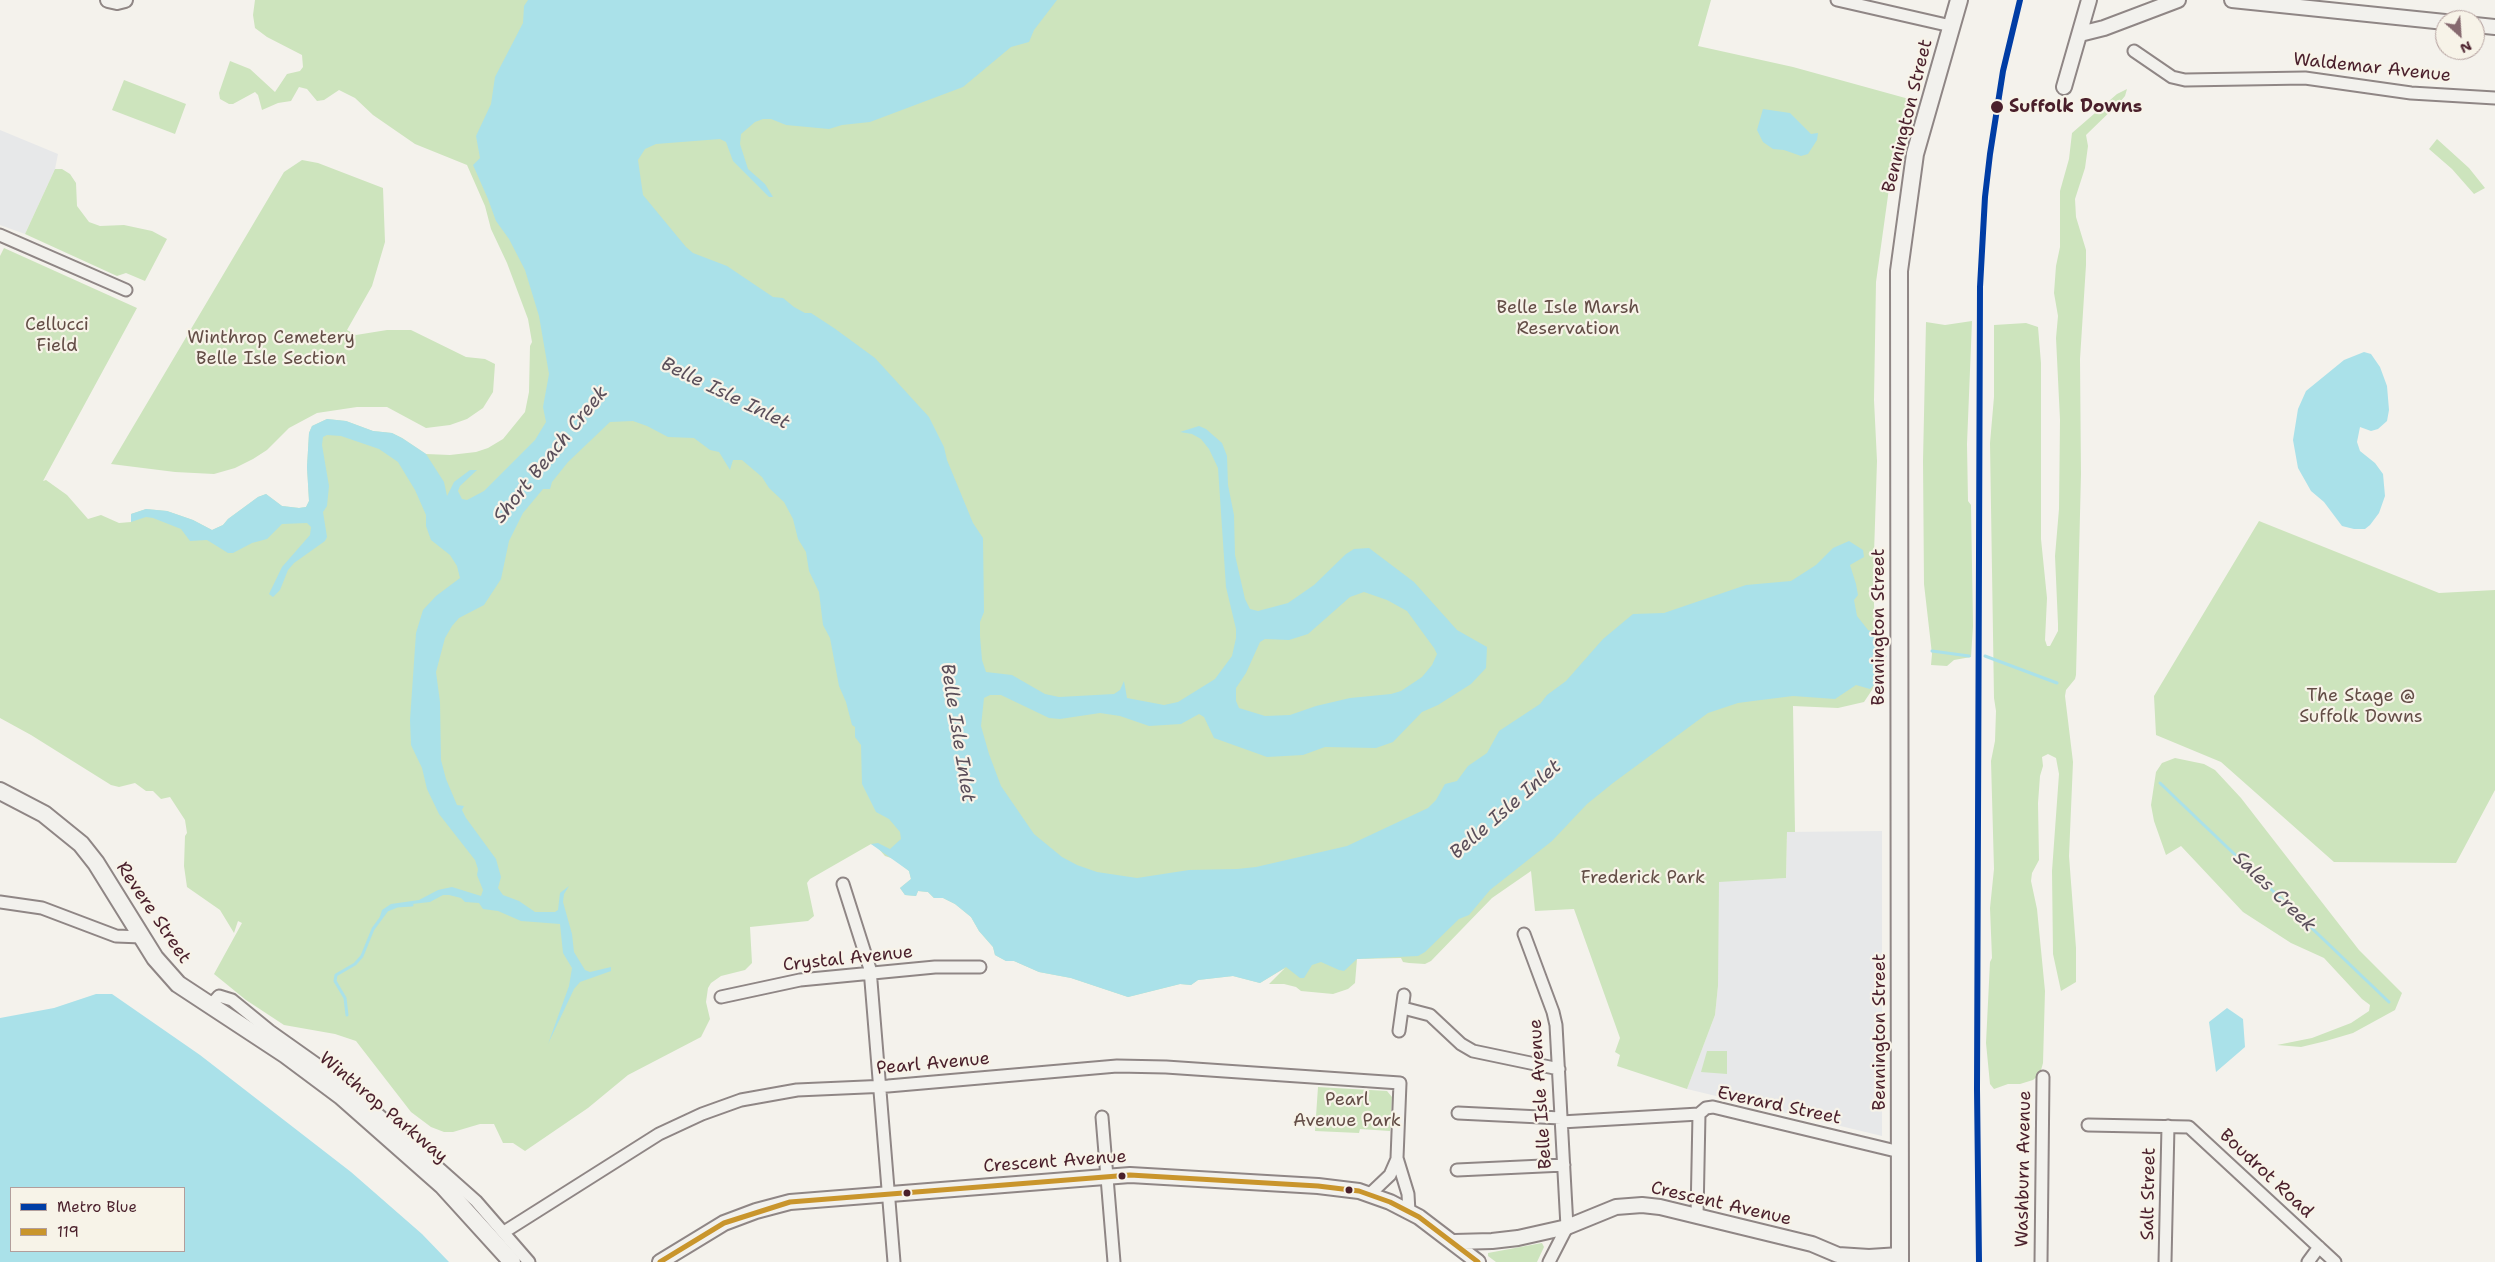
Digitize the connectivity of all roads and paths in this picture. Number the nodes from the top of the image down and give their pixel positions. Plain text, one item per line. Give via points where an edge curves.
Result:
1 (1837, 0) edge
2 (1959, 0) edge
3 (2088, 0) edge
4 (2178, 0) edge
5 (2232, 0) edge
6 (2435, 21) edge
7 (1951, 26) junction
8 (2080, 34) junction
9 (2134, 51) dead end
10 (2064, 87) dead end
11 (2495, 98) edge
12 (0, 235) edge
13 (126, 290) dead end
14 (0, 791) edge
15 (843, 884) dead end
16 (0, 902) edge
17 (1524, 934) dead end
18 (142, 937) junction
19 (980, 967) dead end
20 (870, 973) junction
21 (1404, 995) dead end
22 (721, 997) dead end
23 (210, 1006) junction
24 (1403, 1008) junction
25 (1399, 1031) dead end
26 (1558, 1069) junction
27 (2043, 1077) dead end
28 (880, 1086) junction
29 (1458, 1114) dead end
30 (1699, 1114) junction
31 (1102, 1117) dead end
32 (1561, 1120) junction
33 (2088, 1125) dead end
34 (2168, 1126) junction
35 (1900, 1152) junction
36 (1397, 1158) junction
37 (1564, 1165) junction
38 (1457, 1170) dead end
39 (1107, 1176) junction
40 (889, 1193) junction
41 (1370, 1194) junction
42 (1409, 1212) junction
43 (1698, 1216) junction
44 (1567, 1226) junction
45 (504, 1232) junction
46 (1454, 1242) junction
47 (2319, 1247) junction
48 (1841, 1258) edge
49 (1900, 1258) edge
50 (512, 1262) edge
51 (529, 1262) edge
52 (660, 1262) edge
53 (894, 1262) edge
54 (1114, 1262) edge
55 (1478, 1262) edge
56 (1549, 1262) edge
57 (2041, 1262) edge
58 (2165, 1262) edge
59 (2308, 1262) edge
60 (2335, 1262) edge

1 - 7 street
2 - 7 main road, Bennington Street
3 - 8 street
4 - 8 street
5 - 6 street
7 - 35 main road, Bennington Street via 1916,154 1899,271
8 - 10 street
9 - 11 street, Waldemar Avenue via 2172,77 2185,80 2305,78 2411,93
12 - 13 street
14 - 18 main road, Revere Street via 36,809 76,839 92,858
15 - 20 street
16 - 18 street via 42,908 116,936
17 - 26 street, Belle Isle Avenue via 1555,1017
18 - 23 main road, Revere Street via 174,981
19 - 20 street, Crystal Avenue
20 - 22 street, Crystal Avenue via 792,982
20 - 28 street
21 - 24 street
23 - 45 street via 219,996 232,1000 324,1068 466,1191
23 - 50 main road, Winthrop Parkway via 286,1055 341,1096 443,1186
24 - 25 street
24 - 26 street via 1427,1013 1472,1051
26 - 32 street, Belle Isle Avenue
27 - 57 street, Washburn Avenue
28 - 36 street, Pearl Avenue via 1134,1066 1400,1084
28 - 40 street
28 - 45 street, Pearl Avenue via 778,1093 741,1100 707,1112 648,1140
29 - 32 street, Everard Street
30 - 32 street, Everard Street
30 - 35 street, Everard Street via 1714,1107
30 - 43 street
31 - 39 street
32 - 37 street, Belle Isle Avenue
33 - 34 street, Boudrot Road
34 - 47 street, Boudrot Road via 2189,1127
34 - 58 street, Salt Street
35 - 49 main road, Bennington Street
36 - 41 street via 1390,1175
36 - 42 street via 1408,1194
37 - 38 street
37 - 44 street, Belle Isle Avenue
39 - 40 street, Crescent Avenue
39 - 41 street, Crescent Avenue via 1327,1186
39 - 54 street
40 - 52 street, Crescent Avenue via 804,1200 762,1209 710,1230
40 - 53 street
41 - 42 street, Crescent Avenue
42 - 46 street, Crescent Avenue
43 - 44 street, Crescent Avenue via 1660,1207 1633,1205 1608,1210
43 - 48 street, Crescent Avenue via 1812,1244
44 - 46 street, Crescent Avenue via 1509,1240
44 - 56 street
45 - 51 street
46 - 55 street, Crescent Avenue
47 - 59 street
47 - 60 street, Boudrot Road
48 - 49 street, Crescent Avenue

